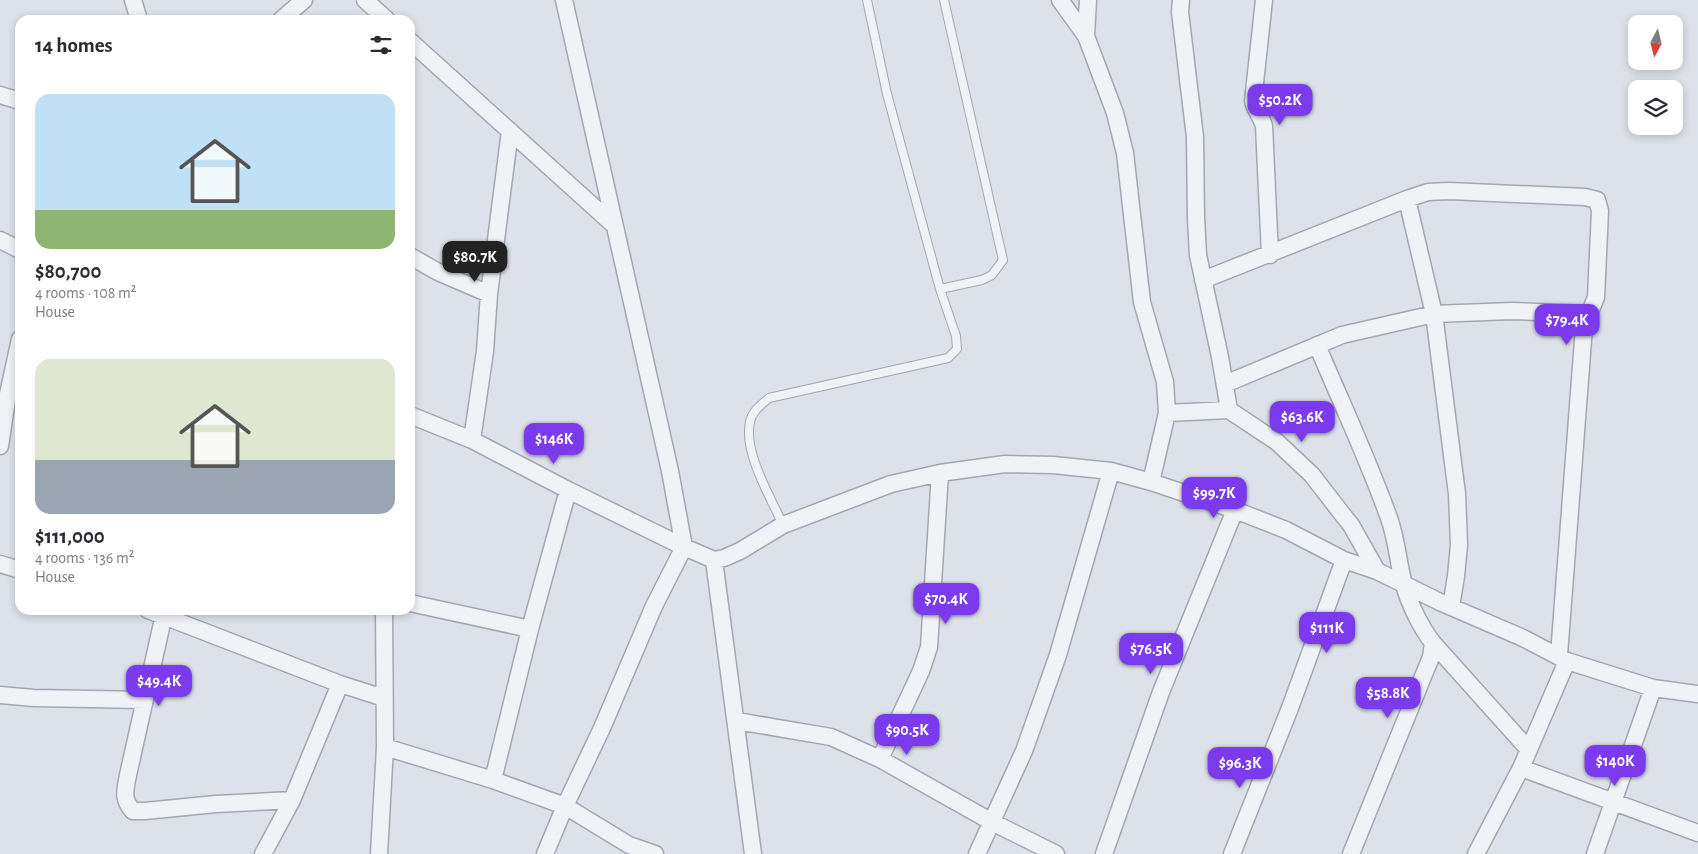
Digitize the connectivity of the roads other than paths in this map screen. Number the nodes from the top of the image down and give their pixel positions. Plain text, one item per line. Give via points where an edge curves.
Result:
1 (133, 0) edge
2 (304, 0) edge
3 (365, 0) edge
4 (564, 0) edge
5 (867, 0) edge
6 (944, 0) edge
7 (1060, 0) edge
8 (1088, 0) edge
9 (1181, 0) edge
10 (1264, 0) edge
11 (138, 15) edge
12 (287, 15) edge
13 (382, 15) edge
14 (1086, 36) junction
15 (415, 46) edge
16 (0, 95) edge
17 (15, 100) edge
18 (510, 131) junction
19 (1407, 199) junction
20 (615, 226) junction
21 (0, 240) edge
22 (15, 248) edge
23 (1270, 255) junction
24 (415, 259) edge
25 (1203, 280) junction
26 (940, 289) junction
27 (489, 294) junction
28 (1434, 314) junction
29 (1589, 314) junction
30 (1317, 345) junction
31 (15, 356) edge
32 (1225, 384) junction
33 (3, 397) edge
34 (1229, 410) junction
35 (1167, 413) junction
36 (415, 417) edge
37 (472, 440) junction
38 (0, 446) edge
39 (1111, 471) junction
40 (940, 473) junction
41 (1151, 482) junction
42 (568, 490) junction
43 (1235, 510) junction
44 (783, 525) junction
45 (684, 547) junction
46 (714, 560) junction
47 (1344, 560) junction
48 (0, 564) edge
49 (15, 568) edge
50 (1377, 571) junction
51 (1404, 586) junction
52 (415, 604) edge
53 (1451, 607) junction
54 (164, 615) edge
55 (172, 615) edge
56 (384, 615) edge
57 (530, 629) junction
58 (1433, 643) junction
59 (1563, 658) junction
60 (340, 684) junction
61 (1654, 688) junction
62 (1698, 694) edge
63 (0, 695) edge
64 (384, 698) junction
65 (145, 700) junction
66 (737, 721) junction
67 (385, 747) junction
68 (1529, 750) junction
69 (880, 759) junction
70 (1521, 768) junction
71 (493, 780) junction
72 (292, 800) junction
73 (1614, 803) junction
74 (565, 806) junction
75 (992, 822) junction
76 (1698, 833) edge
77 (263, 854) edge
78 (379, 854) edge
79 (545, 854) edge
80 (655, 854) edge
81 (753, 854) edge
82 (977, 854) edge
83 (1056, 854) edge
84 (1104, 854) edge
85 (1232, 854) edge
86 (1351, 854) edge
87 (1476, 854) edge
88 (1596, 854) edge

1 - 11 street
2 - 12 street
3 - 13 street
4 - 20 street
5 - 26 lane via 886,94
6 - 26 lane via 1003,260 992,275 982,280
7 - 14 street
8 - 14 street
9 - 25 street via 1194,137 1196,234
10 - 23 street via 1253,100 1264,126
14 - 35 street via 1121,135 1142,302 1164,382
15 - 18 street
16 - 17 street
18 - 20 street
18 - 27 street
19 - 23 street
19 - 28 street
19 - 29 street via 1428,192 1449,191 1597,200 1600,212 1596,297
20 - 45 street
21 - 22 street
23 - 25 street
24 - 27 street
25 - 32 street
26 - 44 lane via 956,336 957,349 948,358 769,398 757,407 750,421 751,455
27 - 37 street via 485,351
28 - 29 street via 1512,311
28 - 30 street via 1342,335
28 - 53 street via 1457,494 1459,546
29 - 59 street via 1584,327
30 - 32 street
30 - 51 street via 1390,520
31 - 33 street
32 - 34 street
33 - 38 street
34 - 35 street
34 - 50 street via 1277,442 1312,476 1351,526
35 - 41 street
36 - 37 street
37 - 42 street
39 - 40 street via 1005,464
39 - 41 street
39 - 75 street via 1058,655 1024,751
40 - 44 street via 891,484
40 - 69 street via 929,647
41 - 43 street
42 - 45 street
42 - 57 street
43 - 47 street via 1286,530
43 - 84 street via 1161,692
44 - 46 street via 740,551
45 - 46 street
45 - 74 street via 654,606
46 - 66 street
47 - 50 street
47 - 85 street
48 - 49 street
50 - 51 street
51 - 53 street
51 - 58 street via 1424,632
52 - 57 street
53 - 59 street
54 - 65 street
55 - 60 street
56 - 64 street
57 - 71 street
58 - 68 street
58 - 86 street via 1431,658
59 - 61 street
59 - 68 street
60 - 64 street
60 - 72 street
61 - 62 street
61 - 73 street
63 - 65 street
64 - 67 street
65 - 72 street via 125,794 126,804 133,811
66 - 69 street via 831,738
66 - 81 street
67 - 71 street
67 - 78 street
68 - 70 street
69 - 75 street
70 - 73 street
70 - 87 street
71 - 74 street
72 - 77 street
73 - 76 street
73 - 88 street
74 - 79 street
74 - 80 street via 629,845
75 - 82 street
75 - 83 street

